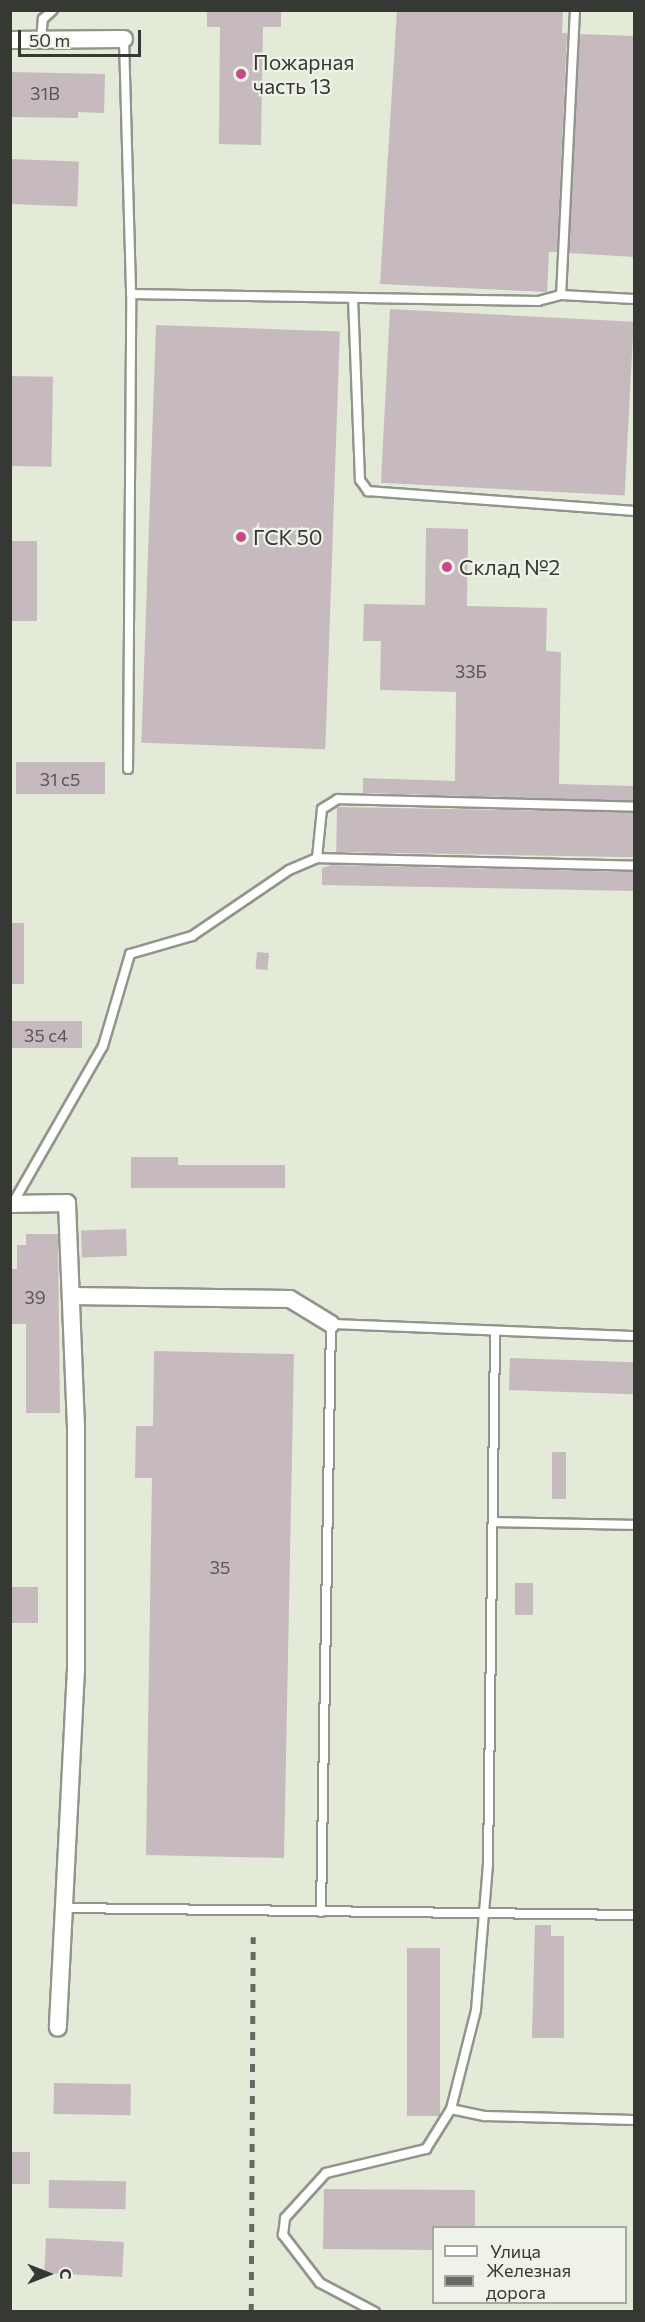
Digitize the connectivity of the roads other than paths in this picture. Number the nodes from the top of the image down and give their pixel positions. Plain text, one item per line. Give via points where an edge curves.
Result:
1 (53, 10) edge
2 (575, 10) edge
3 (124, 39) joint
4 (10, 40) edge
5 (41, 40) junction
6 (131, 294) junction
7 (561, 295) junction
8 (353, 298) junction
9 (634, 299) edge
10 (634, 512) edge
11 (128, 769) dead end
12 (634, 807) edge
13 (316, 858) junction
14 (634, 866) edge
15 (12, 1204) edge
16 (71, 1296) junction
17 (331, 1324) junction
18 (495, 1333) junction
19 (634, 1336) edge
20 (494, 1522) junction
21 (634, 1525) edge
22 (64, 1908) junction
23 (321, 1912) junction
24 (486, 1914) junction
25 (634, 1915) edge
26 (58, 2028) dead end
27 (452, 2109) junction
28 (634, 2120) edge
29 (375, 2312) edge

1 - 5 lane via 43,19
2 - 7 lane
3 - 5 street
3 - 6 lane
4 - 5 street
6 - 8 lane
6 - 11 lane
7 - 8 lane via 538,301
7 - 9 lane
8 - 10 lane via 360,480 368,491
12 - 13 lane via 338,799 322,809
13 - 14 lane
13 - 15 lane via 289,870 192,936 130,954 103,1046
15 - 16 street via 67,1203
16 - 17 street via 290,1299
16 - 22 street via 76,1669
17 - 18 lane
17 - 23 lane
18 - 19 lane
18 - 20 lane
20 - 21 lane
20 - 24 lane
22 - 23 lane
22 - 26 street
23 - 24 lane
24 - 25 lane
24 - 27 lane via 476,2010
27 - 28 lane via 485,2116
27 - 29 lane via 426,2149 326,2173 285,2218 283,2235 320,2283

